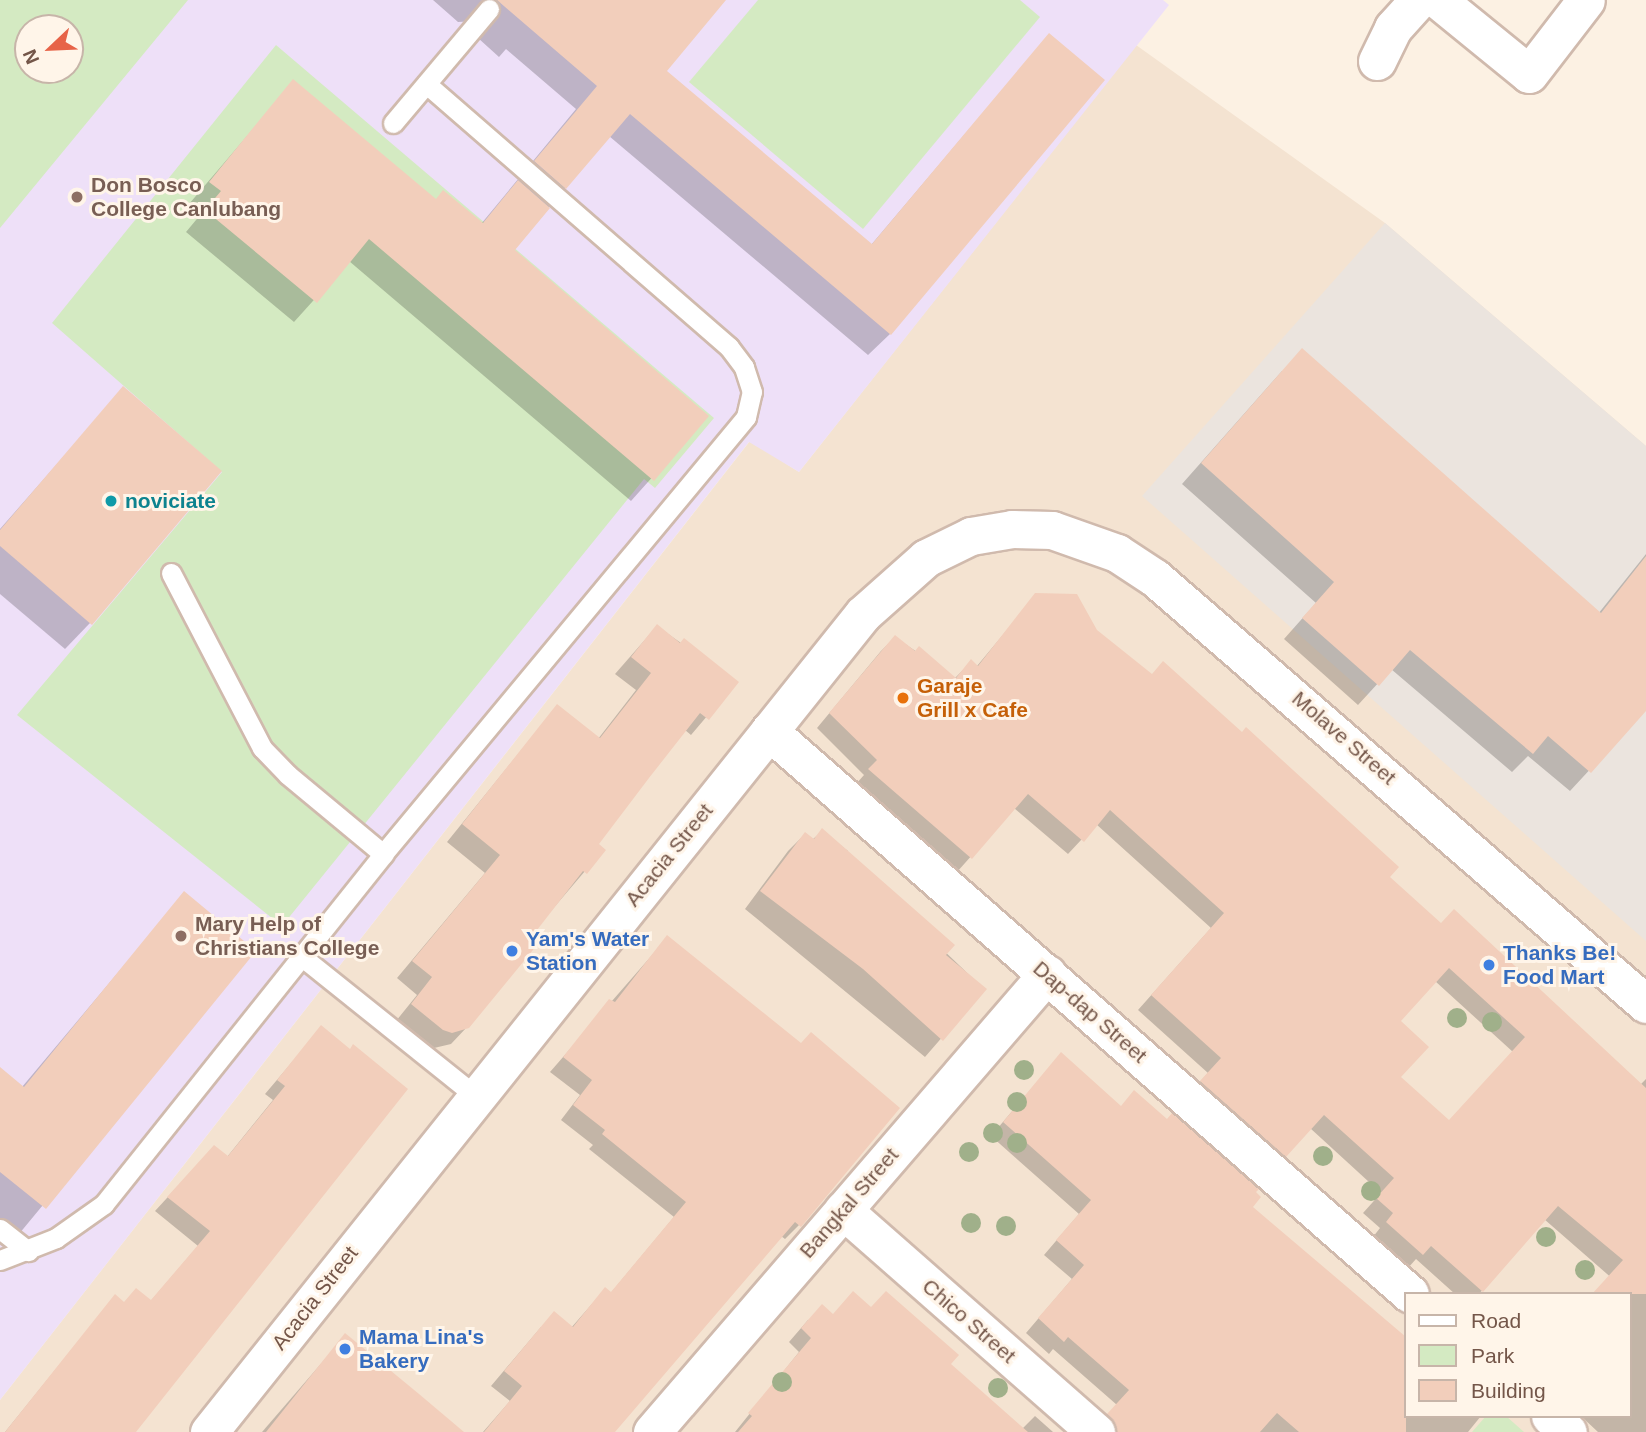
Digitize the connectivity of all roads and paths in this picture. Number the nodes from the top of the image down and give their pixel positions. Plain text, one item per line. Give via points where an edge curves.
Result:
1 (1418, 0) edge
2 (1438, 0) edge
3 (1586, 0) edge
4 (489, 9) dead end
5 (1377, 61) dead end
6 (426, 84) junction
7 (393, 123) dead end
8 (1012, 529) joint
9 (171, 573) dead end
10 (769, 731) junction
11 (383, 854) junction
12 (301, 956) junction
13 (1046, 974) junction
14 (1646, 1004) edge
15 (476, 1096) junction
16 (843, 1210) junction
17 (0, 1228) edge
18 (27, 1251) junction
19 (0, 1260) edge
20 (1408, 1292) edge
21 (1552, 1418) edge
22 (209, 1432) edge
23 (652, 1432) edge
24 (1096, 1432) edge
25 (1568, 1432) edge

1 - 5 street via 1393,28
2 - 3 street via 1529,75
4 - 6 lane
6 - 7 lane
6 - 11 lane via 729,347 744,367 752,391 746,417 732,436
8 - 10 street, Acacia Street via 971,536 937,552 886,590
8 - 14 street, Molave Street via 1052,530 1083,538 1155,578
9 - 11 lane via 262,748
10 - 13 street, Dap-dap Street
10 - 15 street, Acacia Street
11 - 12 lane
12 - 15 lane
12 - 18 lane via 104,1204 88,1219
13 - 16 street, Bangkal Street
13 - 20 street, Dap-dap Street
15 - 22 street, Acacia Street
16 - 23 street, Bangkal Street
16 - 24 street, Chico Street
17 - 18 lane
18 - 19 lane
21 - 25 street

